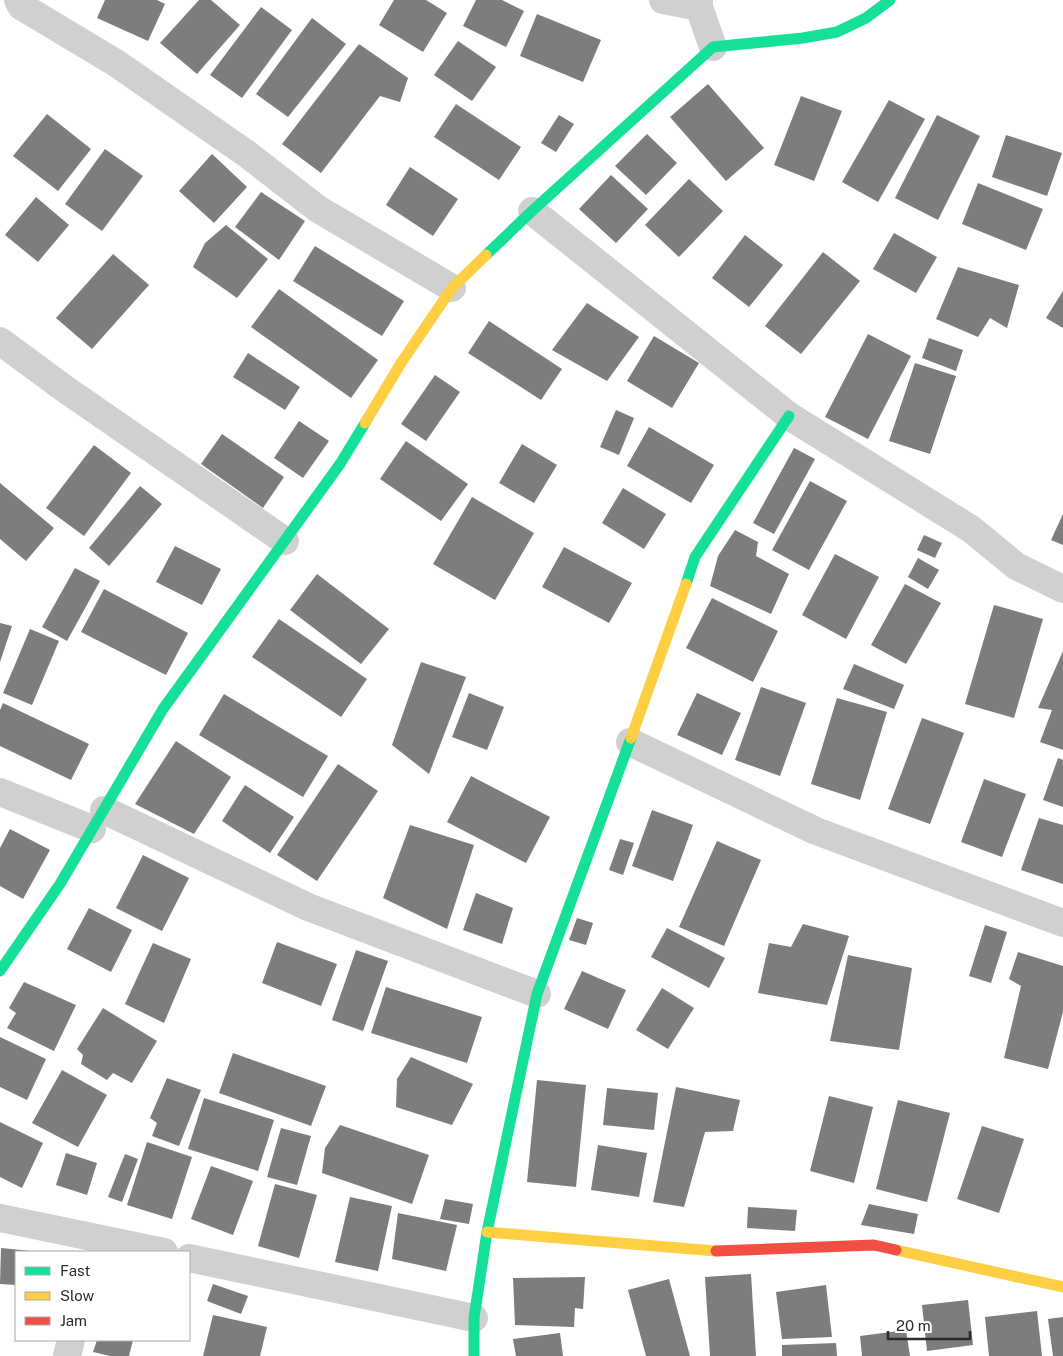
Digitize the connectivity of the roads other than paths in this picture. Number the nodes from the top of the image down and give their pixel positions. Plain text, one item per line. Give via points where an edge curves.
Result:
1 (18, 0) edge
2 (663, 0) edge
3 (890, 0) edge
4 (699, 4) edge
5 (713, 47) junction
6 (532, 211) junction
7 (452, 288) junction
8 (0, 341) edge
9 (789, 416) junction
10 (285, 541) junction
11 (1063, 589) edge
12 (630, 742) junction
13 (0, 792) edge
14 (98, 819) junction
15 (1063, 923) edge
16 (0, 971) edge
17 (537, 994) junction
18 (0, 1218) edge
19 (487, 1232) junction
20 (99, 1246) edge
21 (153, 1251) edge
22 (190, 1258) edge
23 (1063, 1287) edge
24 (474, 1318) junction
25 (71, 1341) edge
26 (67, 1356) edge
27 (474, 1356) edge

1 - 7 street via 21,6 116,63 247,154 318,209
2 - 4 street
3 - 5 street via 866,18 837,32
4 - 5 street
5 - 6 street
6 - 7 street
6 - 9 street
7 - 10 street via 340,464
8 - 10 street
9 - 11 street via 970,529 1016,566
9 - 12 street via 695,557
10 - 14 street via 163,709
12 - 15 street via 816,831
12 - 17 street
13 - 14 street
14 - 16 street via 60,884
14 - 17 street via 308,907
17 - 19 street
18 - 20 street
19 - 23 street via 708,1251 874,1245
19 - 24 street
20 - 21 street
22 - 24 street
24 - 27 street
25 - 26 street

